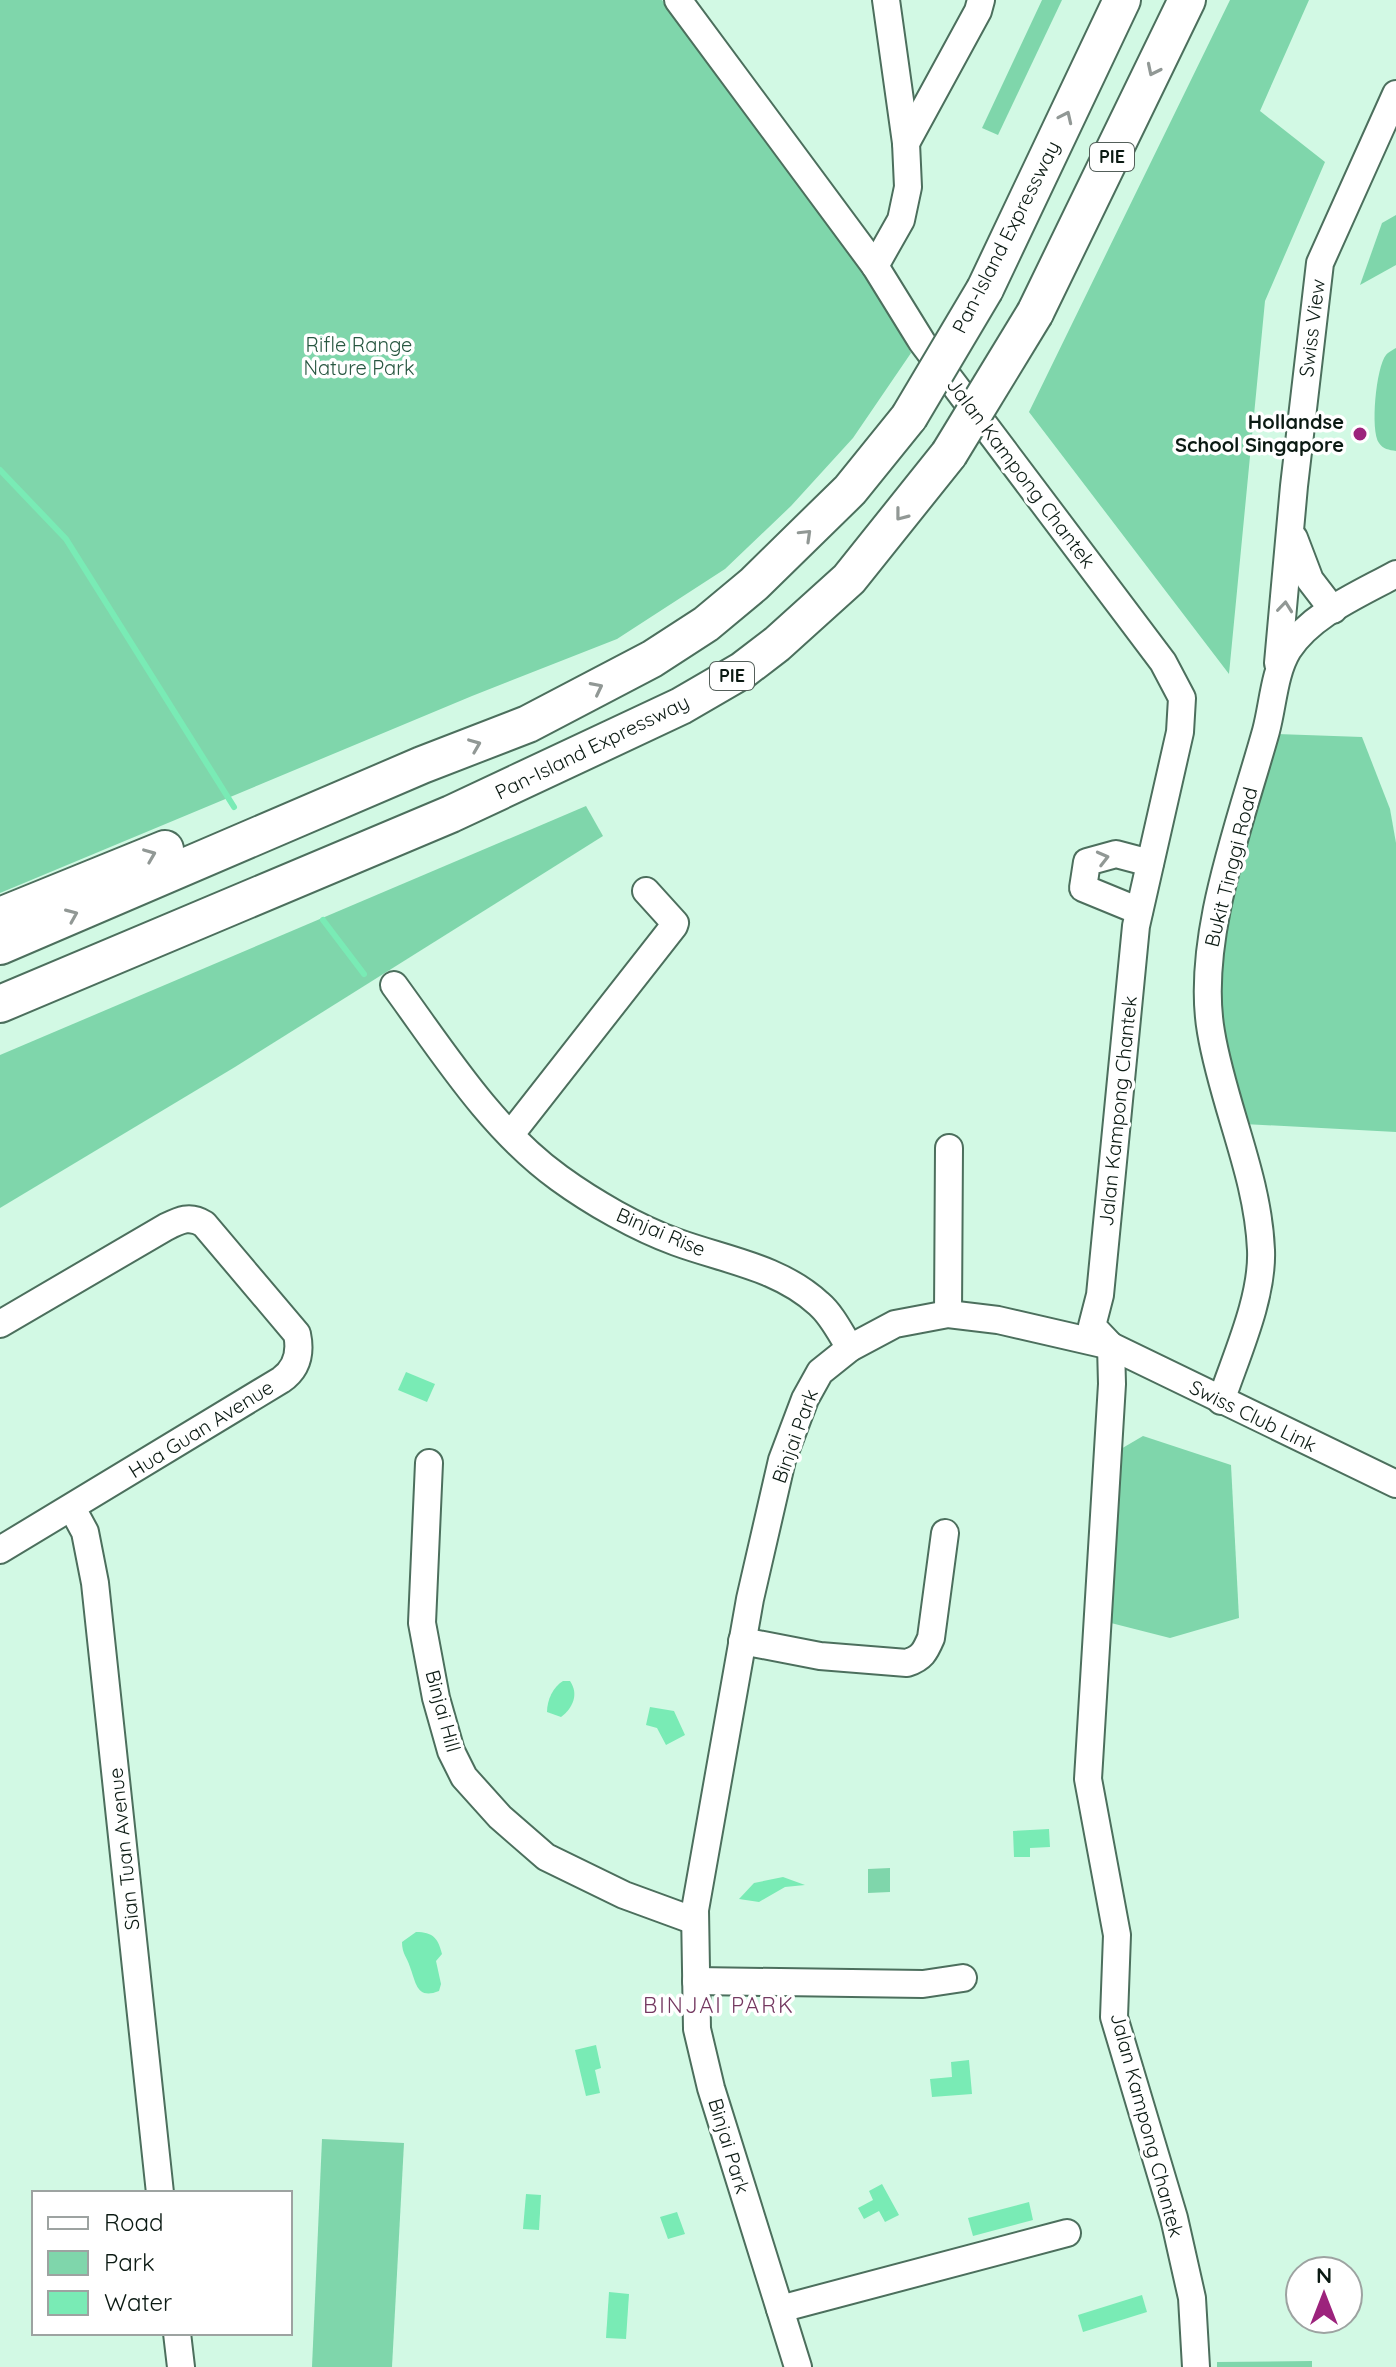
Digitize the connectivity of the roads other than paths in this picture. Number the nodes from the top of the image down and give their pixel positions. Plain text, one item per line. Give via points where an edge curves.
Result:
1 (678, 0) edge
2 (867, 0) edge
3 (886, 0) edge
4 (981, 0) edge
5 (1122, 0) edge
6 (1187, 0) edge
7 (889, 30) junction
8 (1396, 94) edge
9 (906, 143) junction
10 (875, 266) junction
11 (1292, 530) junction
12 (1396, 574) edge
13 (1333, 610) junction
14 (1276, 683) junction
15 (422, 765) junction
16 (451, 814) junction
17 (1150, 863) junction
18 (646, 891) dead end
19 (1139, 911) junction
20 (0, 916) edge
21 (0, 946) edge
22 (394, 985) dead end
23 (0, 1004) edge
24 (0, 1030) edge
25 (511, 1134) junction
26 (949, 1148) dead end
27 (948, 1314) junction
28 (0, 1324) edge
29 (1111, 1346) junction
30 (850, 1348) junction
31 (1221, 1401) junction
32 (429, 1463) dead end
33 (1396, 1484) edge
34 (72, 1508) junction
35 (945, 1533) dead end
36 (0, 1550) edge
37 (742, 1641) junction
38 (695, 1921) junction
39 (963, 1978) dead end
40 (696, 1981) junction
41 (160, 2191) edge
42 (1067, 2233) dead end
43 (780, 2309) junction
44 (177, 2335) edge
45 (181, 2367) edge
46 (798, 2367) edge
47 (1196, 2367) edge

1 - 10 street, Jalan Kampong Chantek
2 - 7 street
3 - 7 street
4 - 9 street
15 -> 5 highway, Pan-Island Expressway, bridge via 528,724 652,659 754,584 850,490 909,417 985,289
6 -> 16 highway, Pan-Island Expressway / PIE, bridge via 1035,313 949,454 849,579 743,670 681,706
7 - 9 street
8 - 11 street, Swiss View via 1320,263
9 - 10 street via 905,205
10 - 17 street, Jalan Kampong Chantek via 922,342 1163,662 1182,698 1180,732
11 - 13 street, Swiss View via 1310,580
14 -> 11 street, Swiss View
12 - 13 street, Bukit Tinggi Road
13 - 14 street, Bukit Tinggi Road via 1287,651
14 - 31 street, Bukit Tinggi Road via 1210,946 1211,1032 1257,1206 1262,1252 1256,1296
20 -> 15 highway via 230,822
21 -> 15 highway, Pan-Island Expressway
16 - 23 highway, Pan-Island Expressway / PIE
16 - 24 highway via 276,912
17 - 19 street, Jalan Kampong Chantek
19 -> 17 street via 1083,888 1087,862 1116,854
18 - 25 street via 674,926
19 - 29 street, Jalan Kampong Chantek via 1100,1295 1092,1326
22 - 25 street, Binjai Rise
25 - 30 street, Binjai Rise via 557,1177 600,1205 673,1241 770,1272 800,1289 822,1305
26 - 27 street
27 - 29 street, Binjai Park
27 - 30 street, Binjai Park via 895,1324
28 - 34 street, Hua Guan Avenue via 166,1227 195,1218 297,1334 298,1354 287,1375
29 - 31 street, Swiss Club Link
29 - 47 street, Jalan Kampong Chantek via 1088,1779 1117,1935 1114,2017 1174,2218 1192,2298
30 - 37 street, Binjai Park via 820,1372 795,1423
31 - 33 street, Swiss Club Link
32 - 38 street, Binjai Hill via 422,1623 436,1698 464,1777 546,1857 624,1895
34 - 36 street, Hua Guan Avenue
34 - 41 street, Sian Tuan Avenue via 85,1532 95,1583
35 - 37 street via 931,1638 918,1659 844,1659
37 - 38 street, Binjai Park
38 - 40 street, Binjai Park
39 - 40 street via 923,1984
40 - 43 street, Binjai Park via 696,2027 711,2088
42 - 43 street
43 - 46 street, Binjai Park
44 - 45 street

